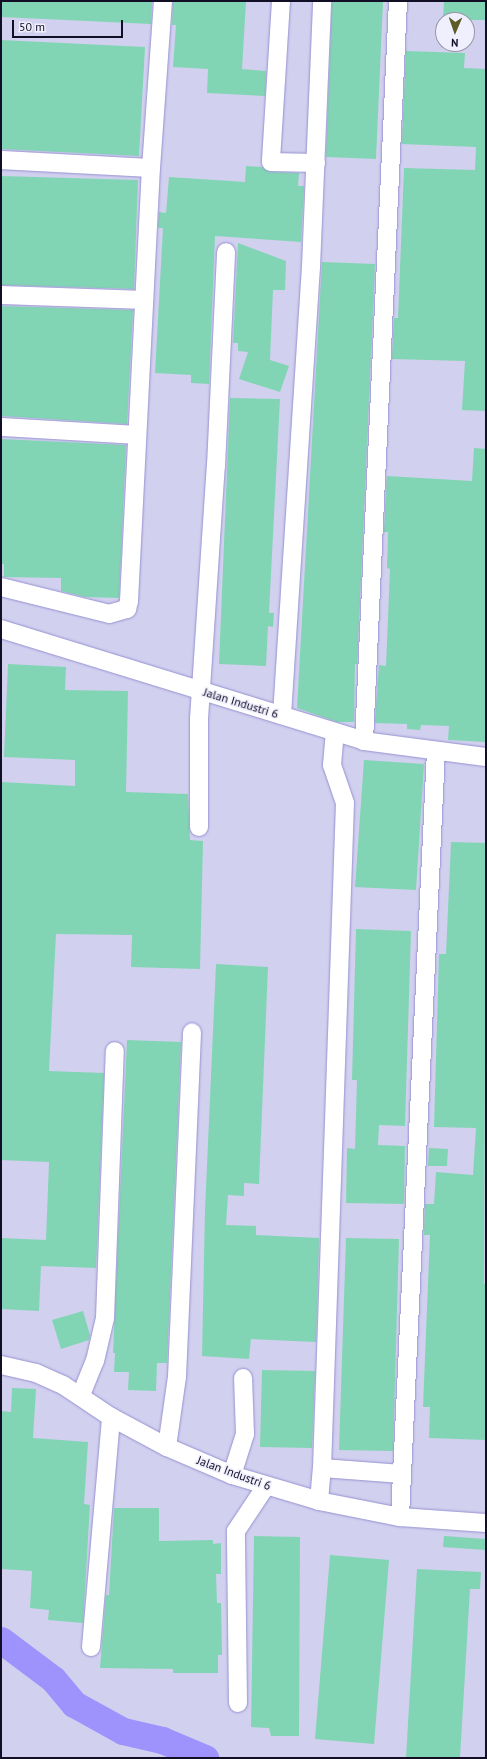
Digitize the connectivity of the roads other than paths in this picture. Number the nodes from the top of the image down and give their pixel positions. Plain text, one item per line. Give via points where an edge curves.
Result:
1 (163, 1) edge
2 (281, 1) edge
3 (322, 1) edge
4 (398, 1) edge
5 (1, 160) edge
6 (316, 163) junction
7 (151, 168) junction
8 (226, 252) dead end
9 (1, 294) edge
10 (144, 300) junction
11 (1, 428) edge
12 (138, 435) junction
13 (1, 587) edge
14 (1, 629) edge
15 (203, 691) junction
16 (282, 715) junction
17 (334, 732) junction
18 (364, 741) junction
19 (436, 751) junction
20 (486, 757) edge
21 (198, 827) dead end
22 (192, 1032) dead end
23 (115, 1051) dead end
24 (1, 1365) edge
25 (243, 1378) dead end
26 (81, 1395) junction
27 (111, 1418) junction
28 (167, 1447) junction
29 (322, 1468) junction
30 (402, 1474) junction
31 (232, 1476) junction
32 (266, 1486) junction
33 (319, 1501) junction
34 (400, 1517) junction
35 (486, 1523) edge
36 (91, 1647) dead end
37 (238, 1703) dead end

1 - 7 street
2 - 6 street via 271,162
3 - 6 street
4 - 18 street
5 - 7 street
6 - 16 street
7 - 10 street
8 - 15 street
9 - 10 street
10 - 12 street
11 - 12 street
12 - 13 street via 127,609 109,614
14 - 15 street, Jalan Industri 6
15 - 16 street, Jalan Industri 6
15 - 21 street via 199,719
16 - 17 street, Jalan Industri 6
17 - 18 street, Jalan Industri 6
17 - 29 street via 332,765 345,803
18 - 19 street, Jalan Industri 6
19 - 20 street, Jalan Industri 6
19 - 30 street
22 - 28 street via 177,1377
23 - 26 street via 105,1318 94,1362
24 - 26 street, Jalan Industri 6 via 36,1373
25 - 31 street via 245,1434
26 - 27 street, Jalan Industri 6
27 - 28 street, Jalan Industri 6
27 - 36 street
28 - 31 street, Jalan Industri 6
29 - 30 street
29 - 33 street
30 - 34 street
31 - 32 street, Jalan Industri 6
32 - 33 street, Jalan Industri 6
32 - 37 street via 236,1531
33 - 34 street, Jalan Industri 6
34 - 35 street, Jalan Industri 6

